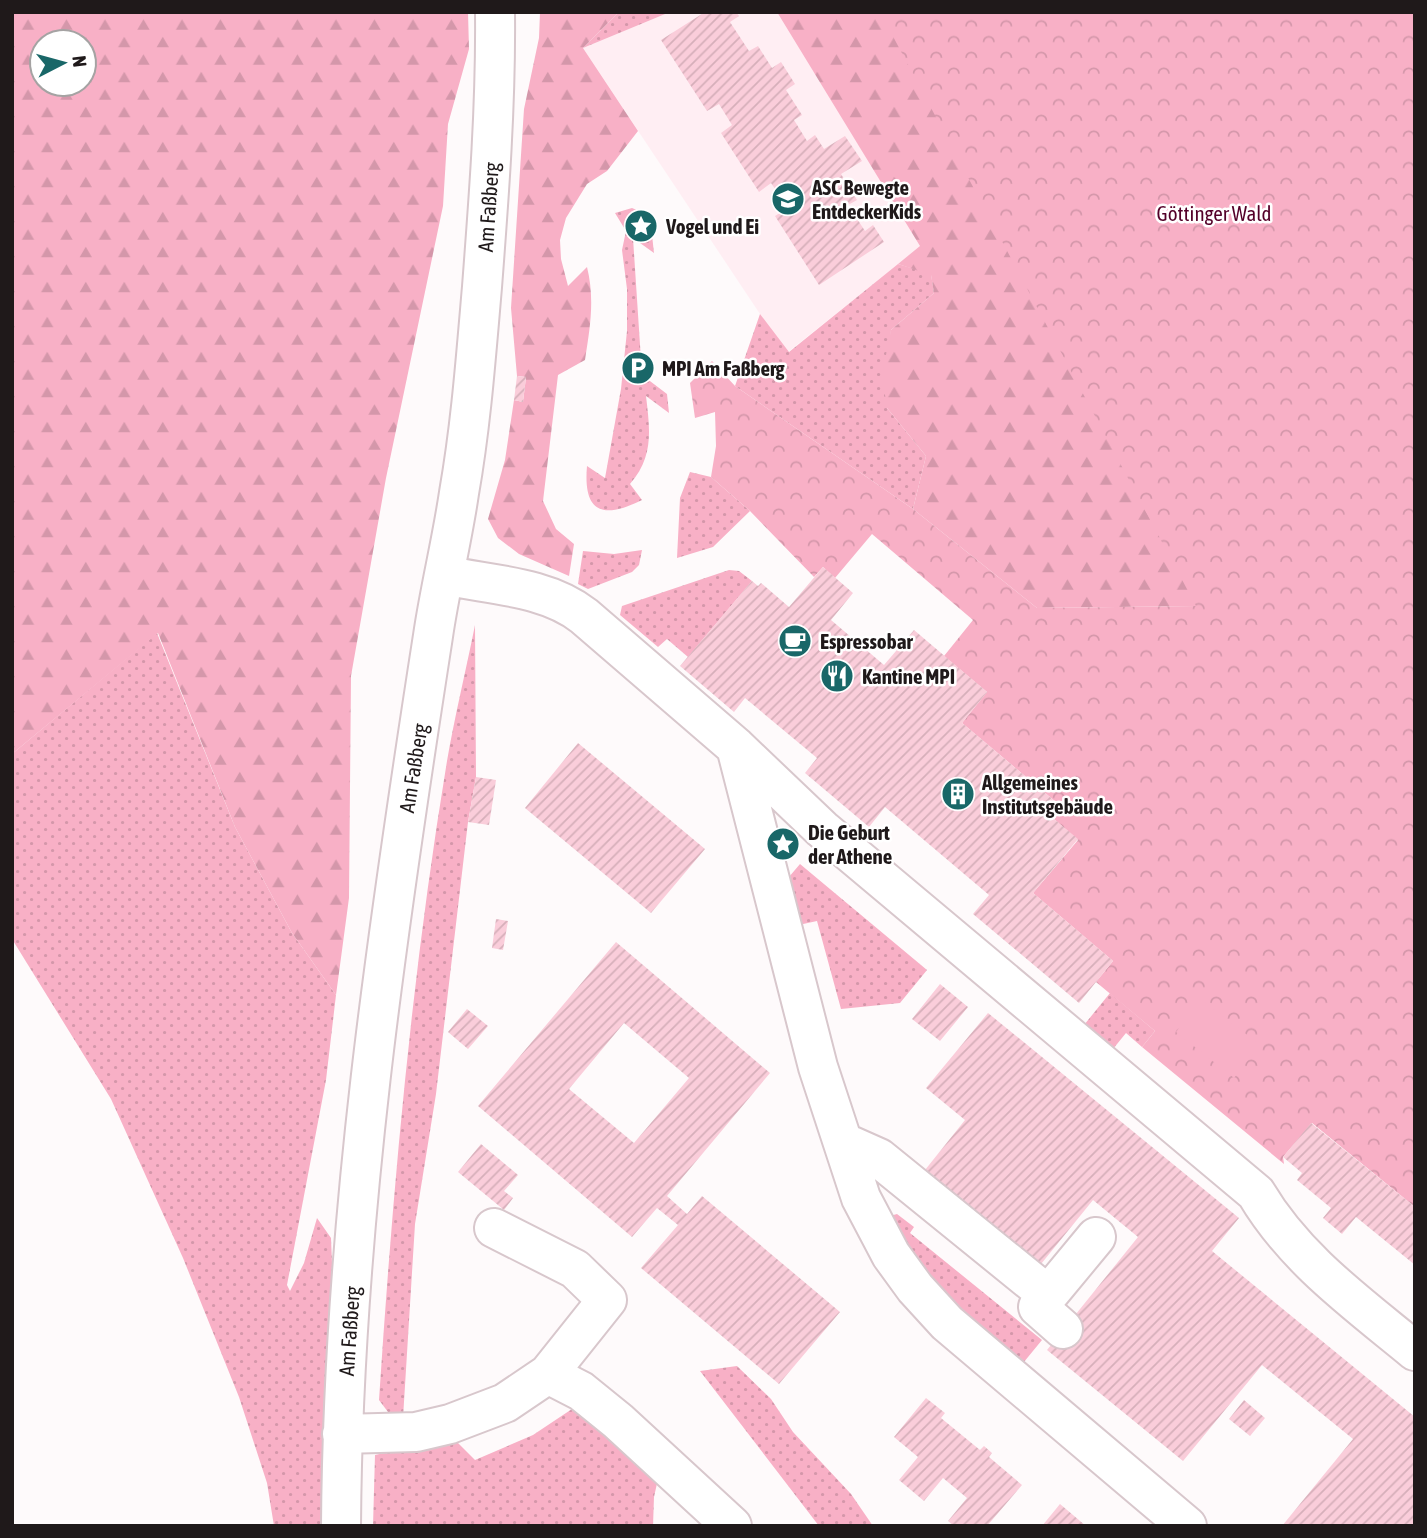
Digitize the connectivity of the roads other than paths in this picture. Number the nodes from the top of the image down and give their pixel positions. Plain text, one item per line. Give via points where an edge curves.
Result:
1 (495, 12) edge
2 (444, 575) junction
3 (736, 747) junction
4 (843, 1142) junction
5 (494, 1228) dead end
6 (1096, 1237) dead end
7 (1048, 1295) junction
8 (1063, 1329) dead end
9 (1415, 1351) edge
10 (548, 1374) junction
11 (342, 1434) junction
12 (341, 1526) edge
13 (732, 1526) edge
14 (1187, 1526) edge

1 - 2 street, Am Faßberg via 495,95 476,367
2 - 3 street via 529,592 571,606
2 - 11 street, Am Faßberg via 369,1083
3 - 4 street via 818,1067
3 - 9 street via 822,829 1256,1193 1311,1264
4 - 7 street via 879,1158
4 - 14 street via 861,1198 891,1255 915,1288 947,1323
5 - 10 street via 575,1269 607,1300
6 - 7 street
7 - 8 street via 1038,1307
10 - 11 street via 505,1403 450,1424 416,1432
10 - 13 street via 581,1391 618,1421
11 - 12 street, Am Faßberg

